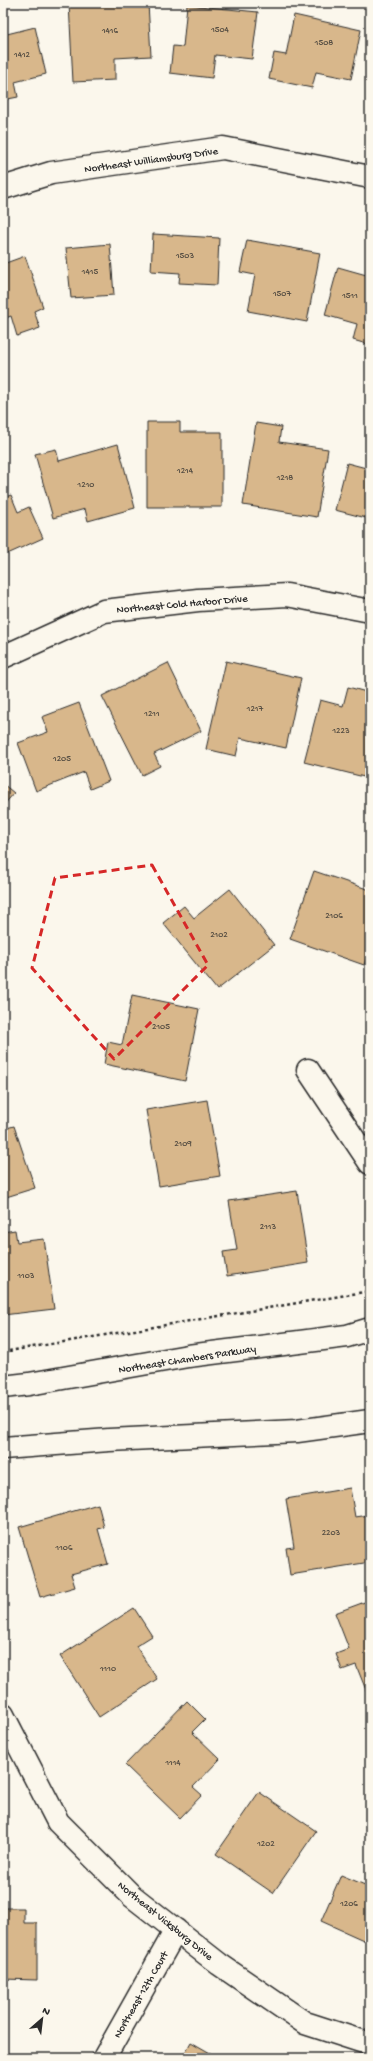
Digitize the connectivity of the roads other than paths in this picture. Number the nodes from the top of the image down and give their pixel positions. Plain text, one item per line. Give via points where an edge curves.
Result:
1 (370, 177) edge
2 (3, 188) edge
3 (370, 611) edge
4 (3, 657) edge
5 (308, 1070) dead end
6 (370, 1163) edge
7 (370, 1329) edge
8 (3, 1387) edge
9 (370, 1421) edge
10 (3, 1448) edge
11 (3, 1715) edge
12 (176, 1930) junction
13 (370, 2044) edge
14 (104, 2058) edge

1 - 2 street, Northeast Williamsburg Drive via 223,148 51,173
3 - 4 street, Northeast Cold Harbor Drive via 287,595 198,600 104,610
5 - 6 street
7 - 8 street, Northeast Chambers Parkway via 348,1336 188,1356
9 - 10 street via 297,1431
11 - 12 street, Northeast Vicksburg Drive via 58,1822 132,1896
12 - 13 street, Northeast Vicksburg Drive via 219,1964 305,2023
12 - 14 street, Northeast 12th Court

